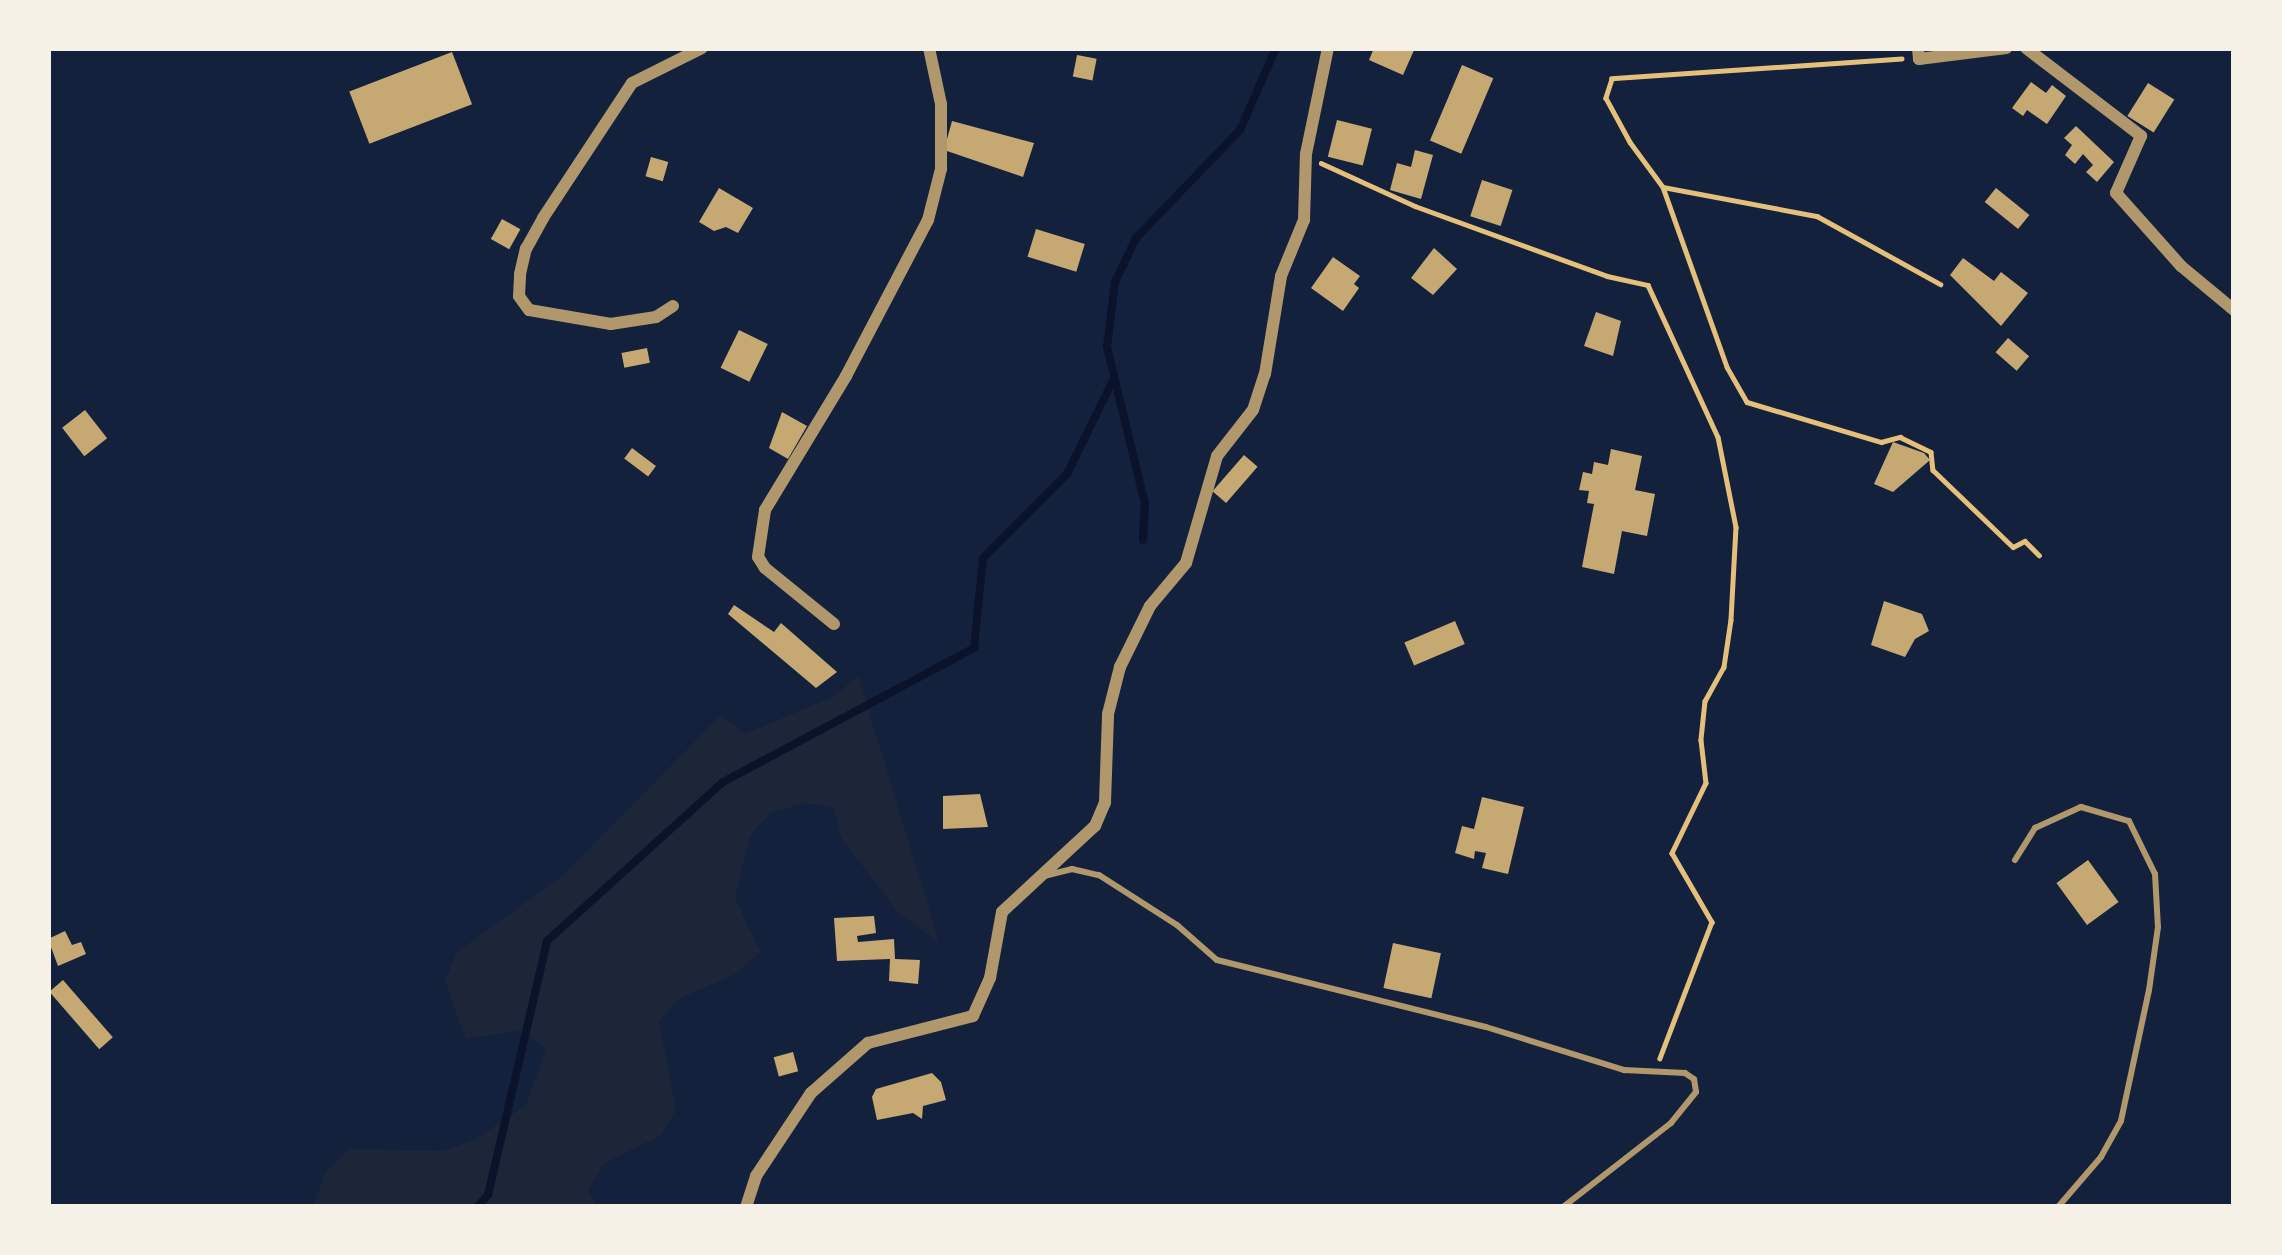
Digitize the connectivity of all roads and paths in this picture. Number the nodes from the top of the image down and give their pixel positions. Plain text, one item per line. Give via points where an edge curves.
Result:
1 (702, 48) edge
2 (929, 48) edge
3 (1328, 48) edge
4 (2006, 48) edge
5 (2026, 48) edge
6 (1919, 54) edge
7 (1306, 154) junction
8 (1663, 187) junction
9 (1940, 284) dead end
10 (673, 306) dead end
11 (2234, 310) edge
12 (2038, 555) dead end
13 (834, 623) dead end
14 (2015, 860) dead end
15 (1035, 878) junction
16 (1657, 1072) junction
17 (746, 1207) edge
18 (1563, 1207) edge
19 (2058, 1207) edge

1 - 10 street via 632,83 543,218 520,274 519,296 529,310 611,324
2 - 13 street via 938,68 941,169 928,220 765,510 758,556 765,568
3 - 7 street
4 - 6 street
5 - 11 street via 2141,136 2116,193 2181,266
6 - 8 path via 1612,79 1606,98
7 - 15 street via 1304,220 1281,276 1253,410 1217,456 1186,562 1150,606 1120,667 1108,714 1105,802 1095,826
7 - 16 path via 1414,206 1648,285 1718,437 1736,527 1731,620 1724,667 1705,701 1706,783 1672,853 1712,922
8 - 9 path via 1817,216
8 - 12 path via 1727,367 1748,402 1881,442 1900,437 1931,452 1933,470 2013,547 2025,541
14 - 19 lane via 2035,828 2081,807 2129,821 2155,874 2149,991 2120,1121 2102,1157
15 - 16 lane via 1072,869 1099,875 1240,968 1486,1027 1624,1070
15 - 17 street via 1002,913 990,978 973,1016 868,1043 811,1093 756,1176
16 - 18 lane via 1684,1073 1696,1092 1671,1123

